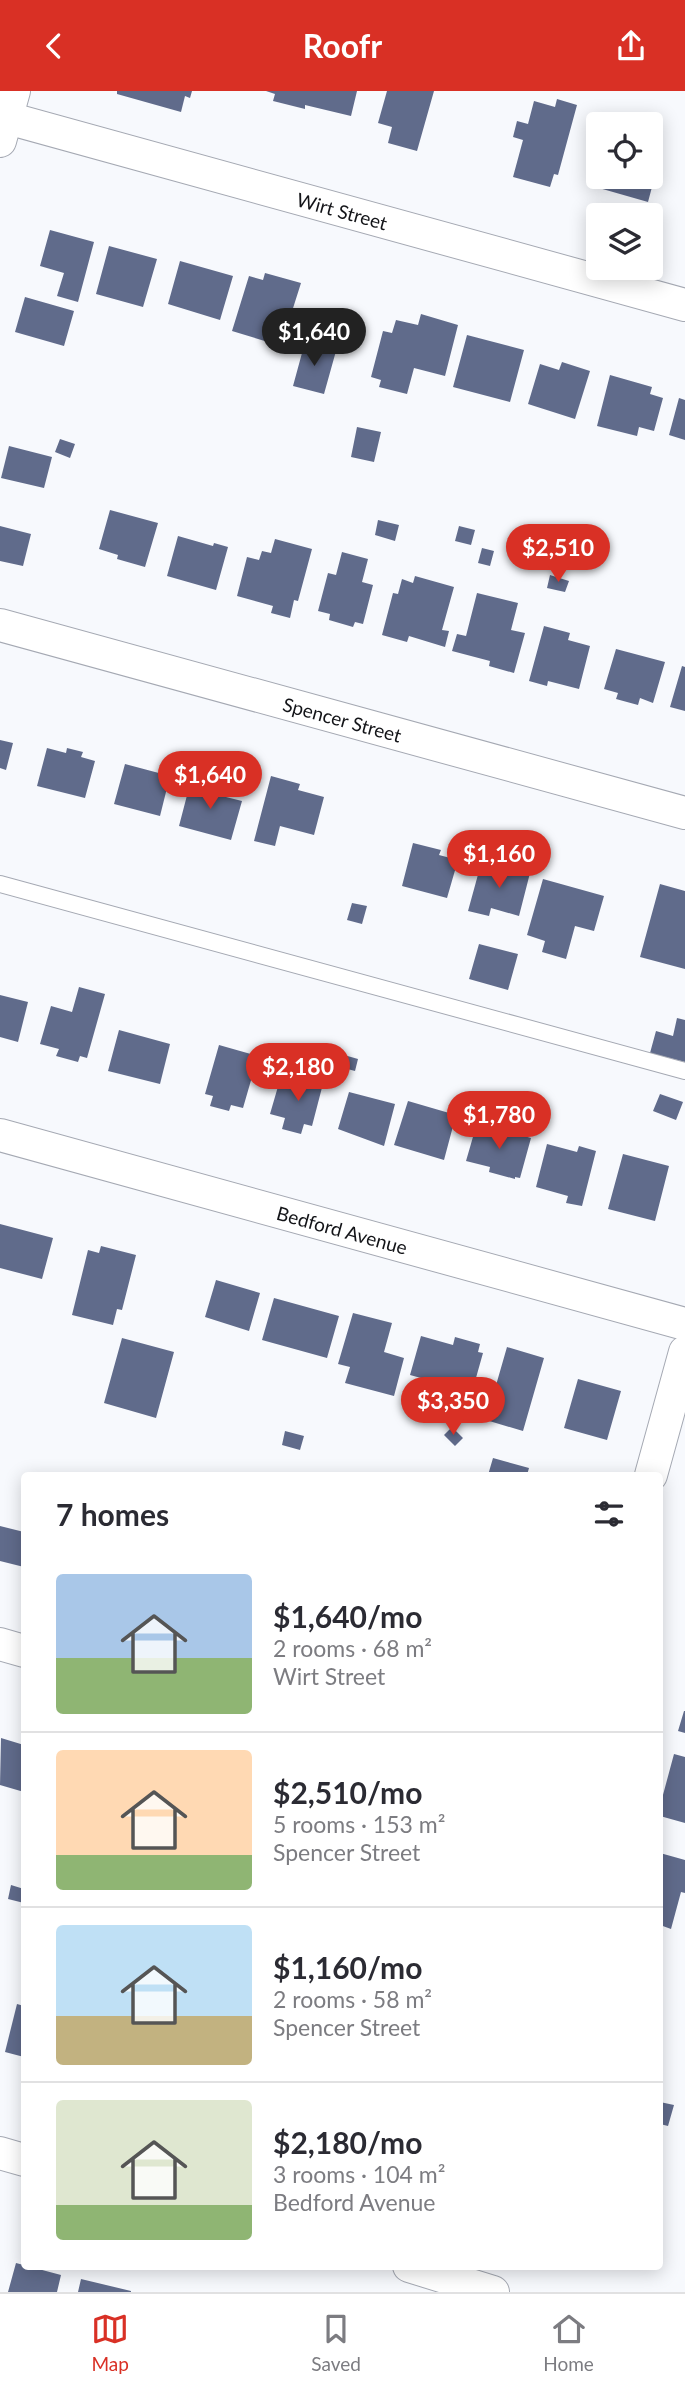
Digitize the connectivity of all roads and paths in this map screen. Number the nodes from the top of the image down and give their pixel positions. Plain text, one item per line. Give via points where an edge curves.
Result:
1 (5, 116) edge
2 (685, 305) edge
3 (0, 625) edge
4 (685, 813) edge
5 (0, 884) edge
6 (685, 1071) edge
7 (0, 1135) edge
8 (685, 1324) edge
9 (685, 1352) edge
10 (652, 1472) edge
11 (0, 1644) edge
12 (21, 1650) edge
13 (0, 2154) edge
14 (21, 2159) edge
15 (425, 2275) edge
16 (493, 2292) edge

1 - 2 street, Wirt Street
3 - 4 street, Spencer Street
5 - 6 lane
7 - 8 street, Bedford Avenue
9 - 10 street
11 - 12 street
13 - 14 street
15 - 16 street

